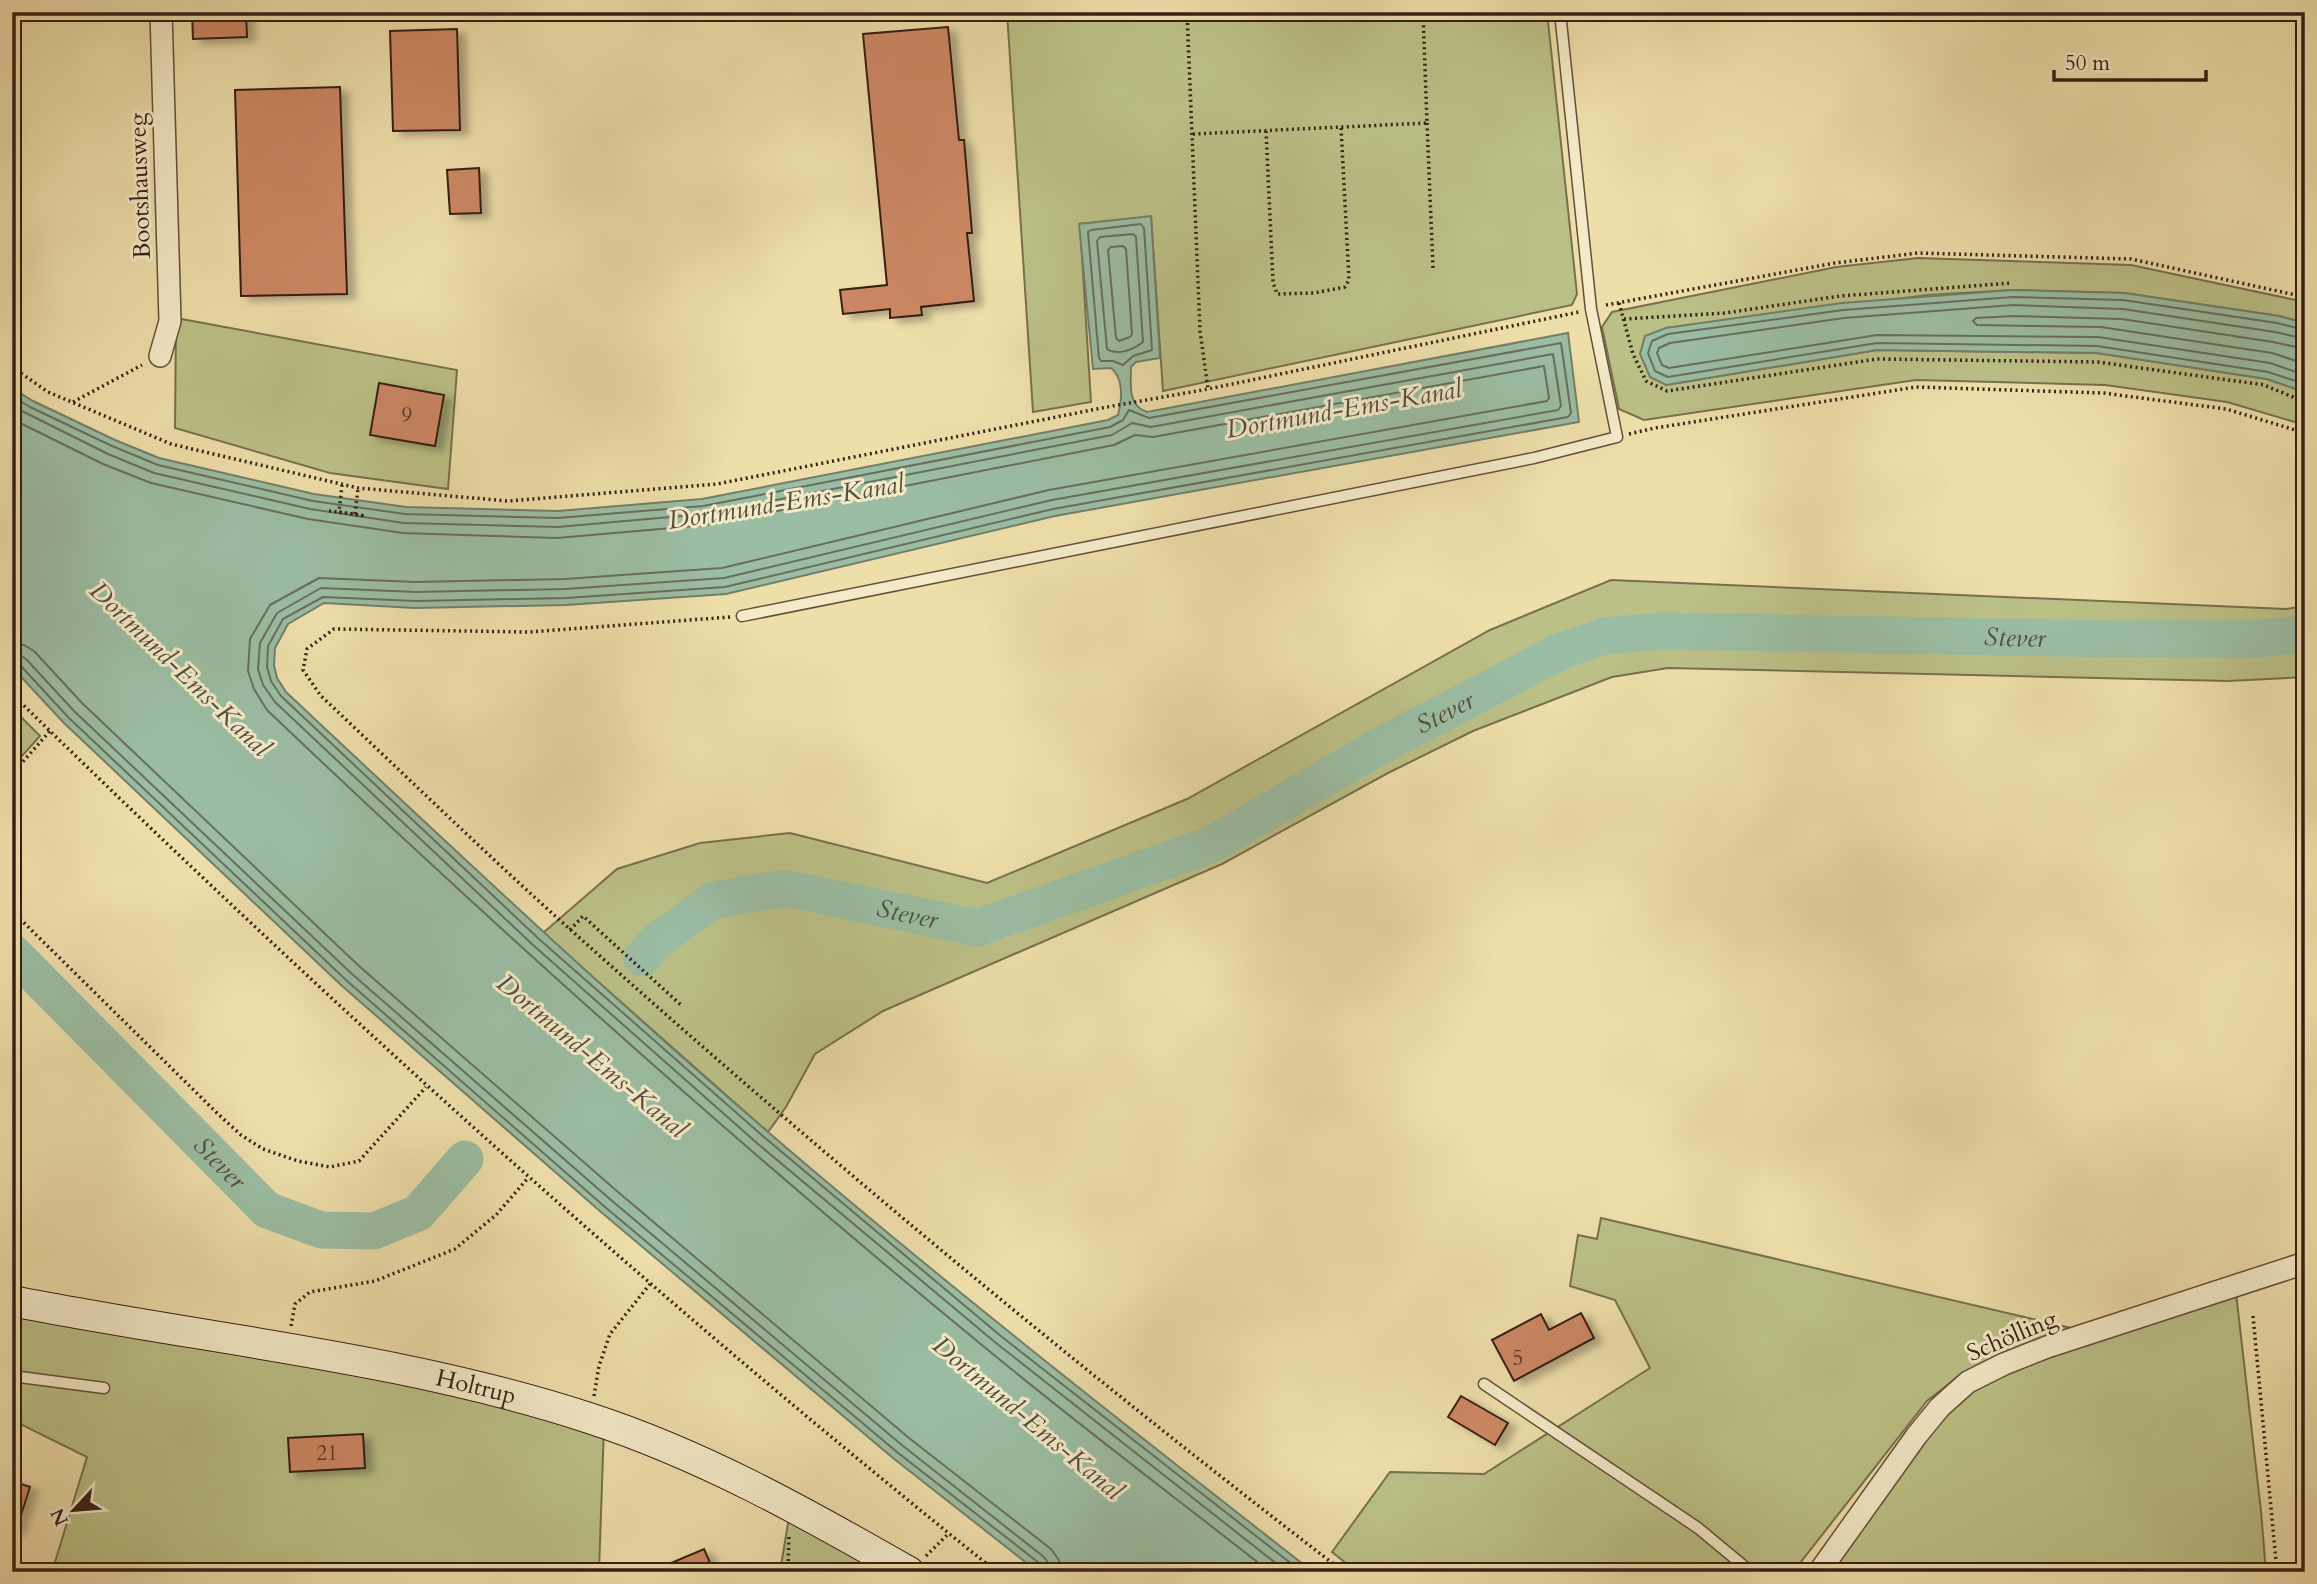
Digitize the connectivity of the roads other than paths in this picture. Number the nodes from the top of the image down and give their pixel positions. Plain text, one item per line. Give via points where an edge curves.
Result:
1 (161, 12) edge
2 (1560, 12) edge
3 (160, 356) road end
4 (742, 616) road end
5 (2305, 1263) edge
6 (12, 1301) edge
7 (12, 1376) edge
8 (1484, 1384) dead end
9 (104, 1388) dead end
10 (916, 1565) edge
11 (1751, 1572) edge
12 (1819, 1572) edge

1 - 3 street, Bootshausweg via 170,321
2 - 4 lane via 1591,309 1617,437 1507,464
5 - 12 street, Schölling via 2047,1347 1968,1382 1917,1435
6 - 10 street, Holtrup via 421,1373 589,1418 728,1474
7 - 9 lane
8 - 11 lane via 1698,1528

